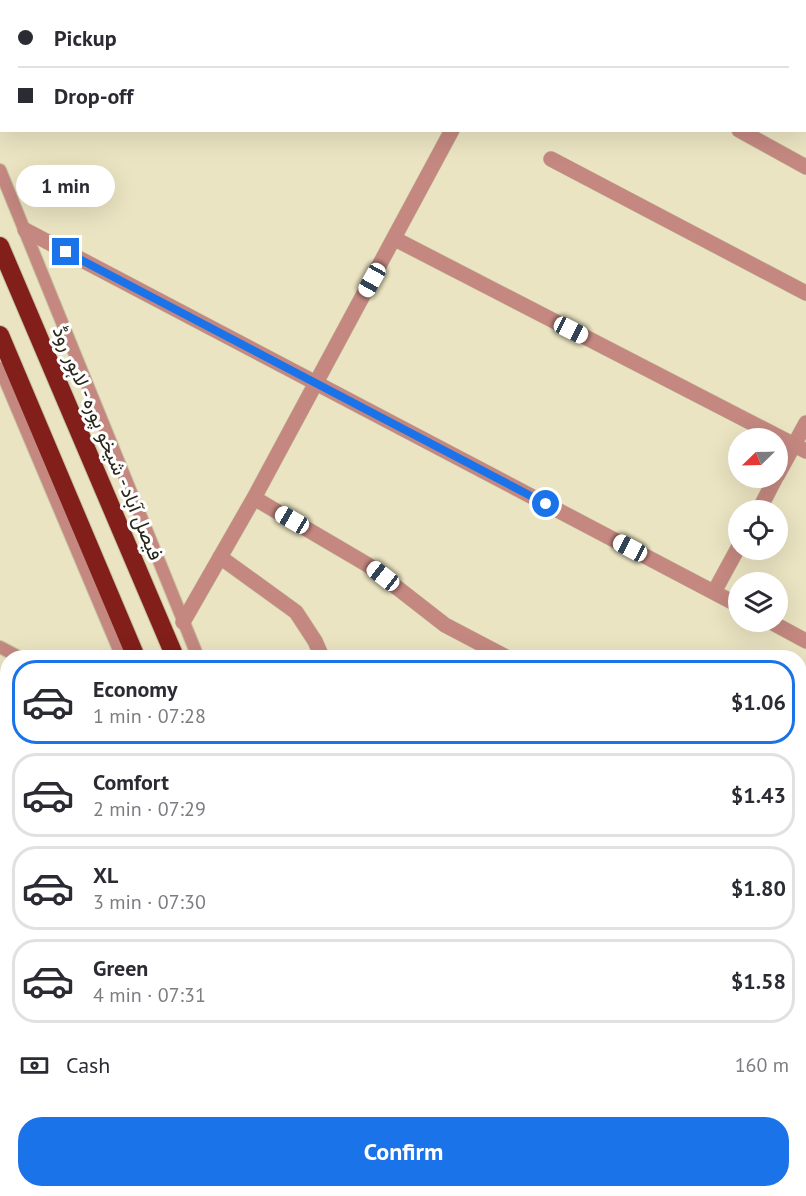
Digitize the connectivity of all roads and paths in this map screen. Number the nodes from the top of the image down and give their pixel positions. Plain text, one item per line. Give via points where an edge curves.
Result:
1 (451, 132) edge
2 (743, 132) edge
3 (551, 159) dead end
4 (806, 167) edge
5 (0, 170) edge
6 (25, 230) junction
7 (395, 238) junction
8 (0, 246) edge
9 (806, 293) edge
10 (0, 335) edge
11 (0, 368) edge
12 (314, 383) junction
13 (806, 423) edge
14 (800, 448) edge
15 (788, 463) edge
16 (254, 498) junction
17 (220, 557) junction
18 (731, 560) edge
19 (714, 592) junction
20 (728, 600) edge
21 (183, 622) junction
22 (788, 631) edge
23 (806, 641) edge
24 (119, 650) edge
25 (133, 650) edge
26 (172, 650) edge
27 (195, 650) edge
28 (319, 650) edge
29 (493, 650) edge

1 - 7 street
2 - 4 street
3 - 9 street
5 - 6 lane
6 - 12 street
6 - 21 lane
7 - 12 street
7 - 14 street
8 - 26 highway, فیصل آباد - شیخو پورہ - لاہور روڈ
10 - 25 highway
11 - 24 lane
12 - 16 street
12 - 19 street
13 - 14 street
14 - 15 street
16 - 17 street
16 - 29 street via 368,564 445,625
17 - 21 street
17 - 28 street via 296,612
18 - 19 street
19 - 20 street
21 - 27 lane
22 - 23 street

